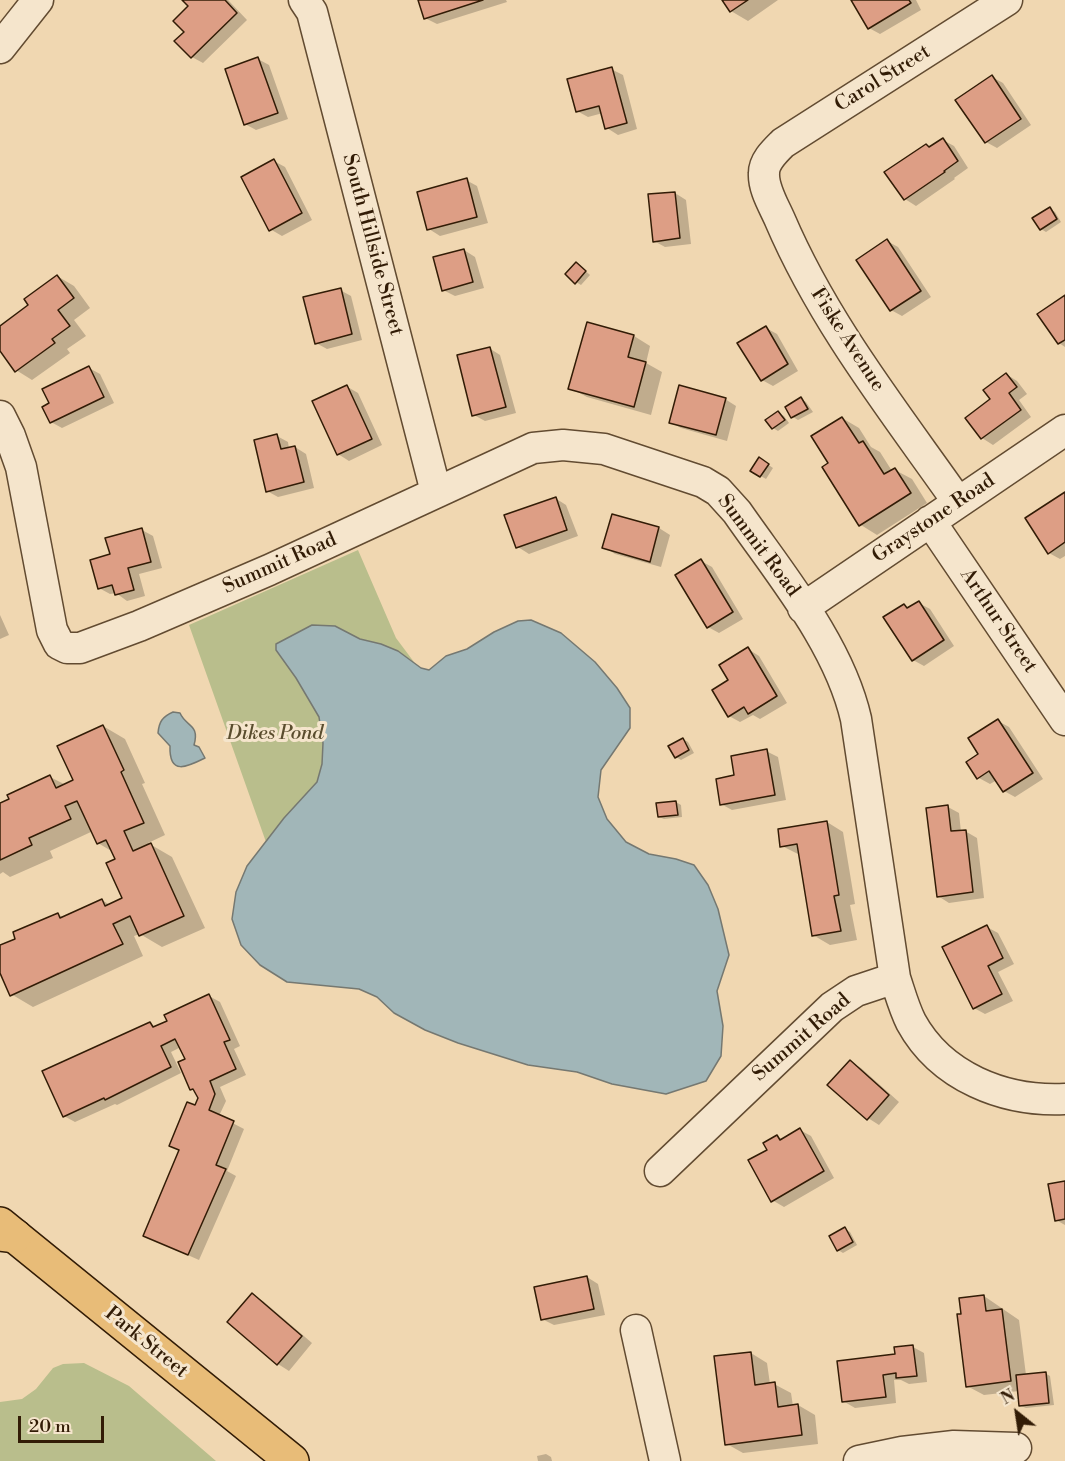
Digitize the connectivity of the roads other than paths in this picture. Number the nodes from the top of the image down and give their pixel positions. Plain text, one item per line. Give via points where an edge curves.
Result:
1 (39, 0) edge
2 (304, 0) edge
3 (994, 4) edge
4 (0, 48) edge
5 (766, 165) joint
6 (0, 416) edge
7 (1065, 430) edge
8 (436, 492) junction
9 (958, 502) junction
10 (930, 521) junction
11 (803, 608) junction
12 (1065, 720) edge
13 (895, 978) junction
14 (1065, 1099) edge
15 (660, 1171) dead end
16 (4, 1238) edge
17 (636, 1330) dead end
18 (1016, 1448) dead end
19 (292, 1461) edge
20 (665, 1461) edge
21 (859, 1461) edge

1 - 4 street
2 - 8 street, South Hillside Street via 312,12
3 - 5 street, Carol Street via 783,143
5 - 9 street, Fiske Avenue via 764,179 770,197 813,291
6 - 8 street, Summit Road via 21,467 52,630 59,644 67,648 89,645 139,626
7 - 9 street, Graystone Road
8 - 11 street, Summit Road via 533,448 563,445 604,449 695,479 718,491 738,512
9 - 10 street, Graystone Road
10 - 11 street, Graystone Road
10 - 12 street, Arthur Street
11 - 13 street, Summit Road via 834,658 852,704
13 - 14 street via 912,1024 930,1049 954,1070 1005,1093
13 - 15 street, Summit Road via 856,991 831,1007
16 - 19 main road, Park Street
17 - 20 street
18 - 21 street via 946,1447

